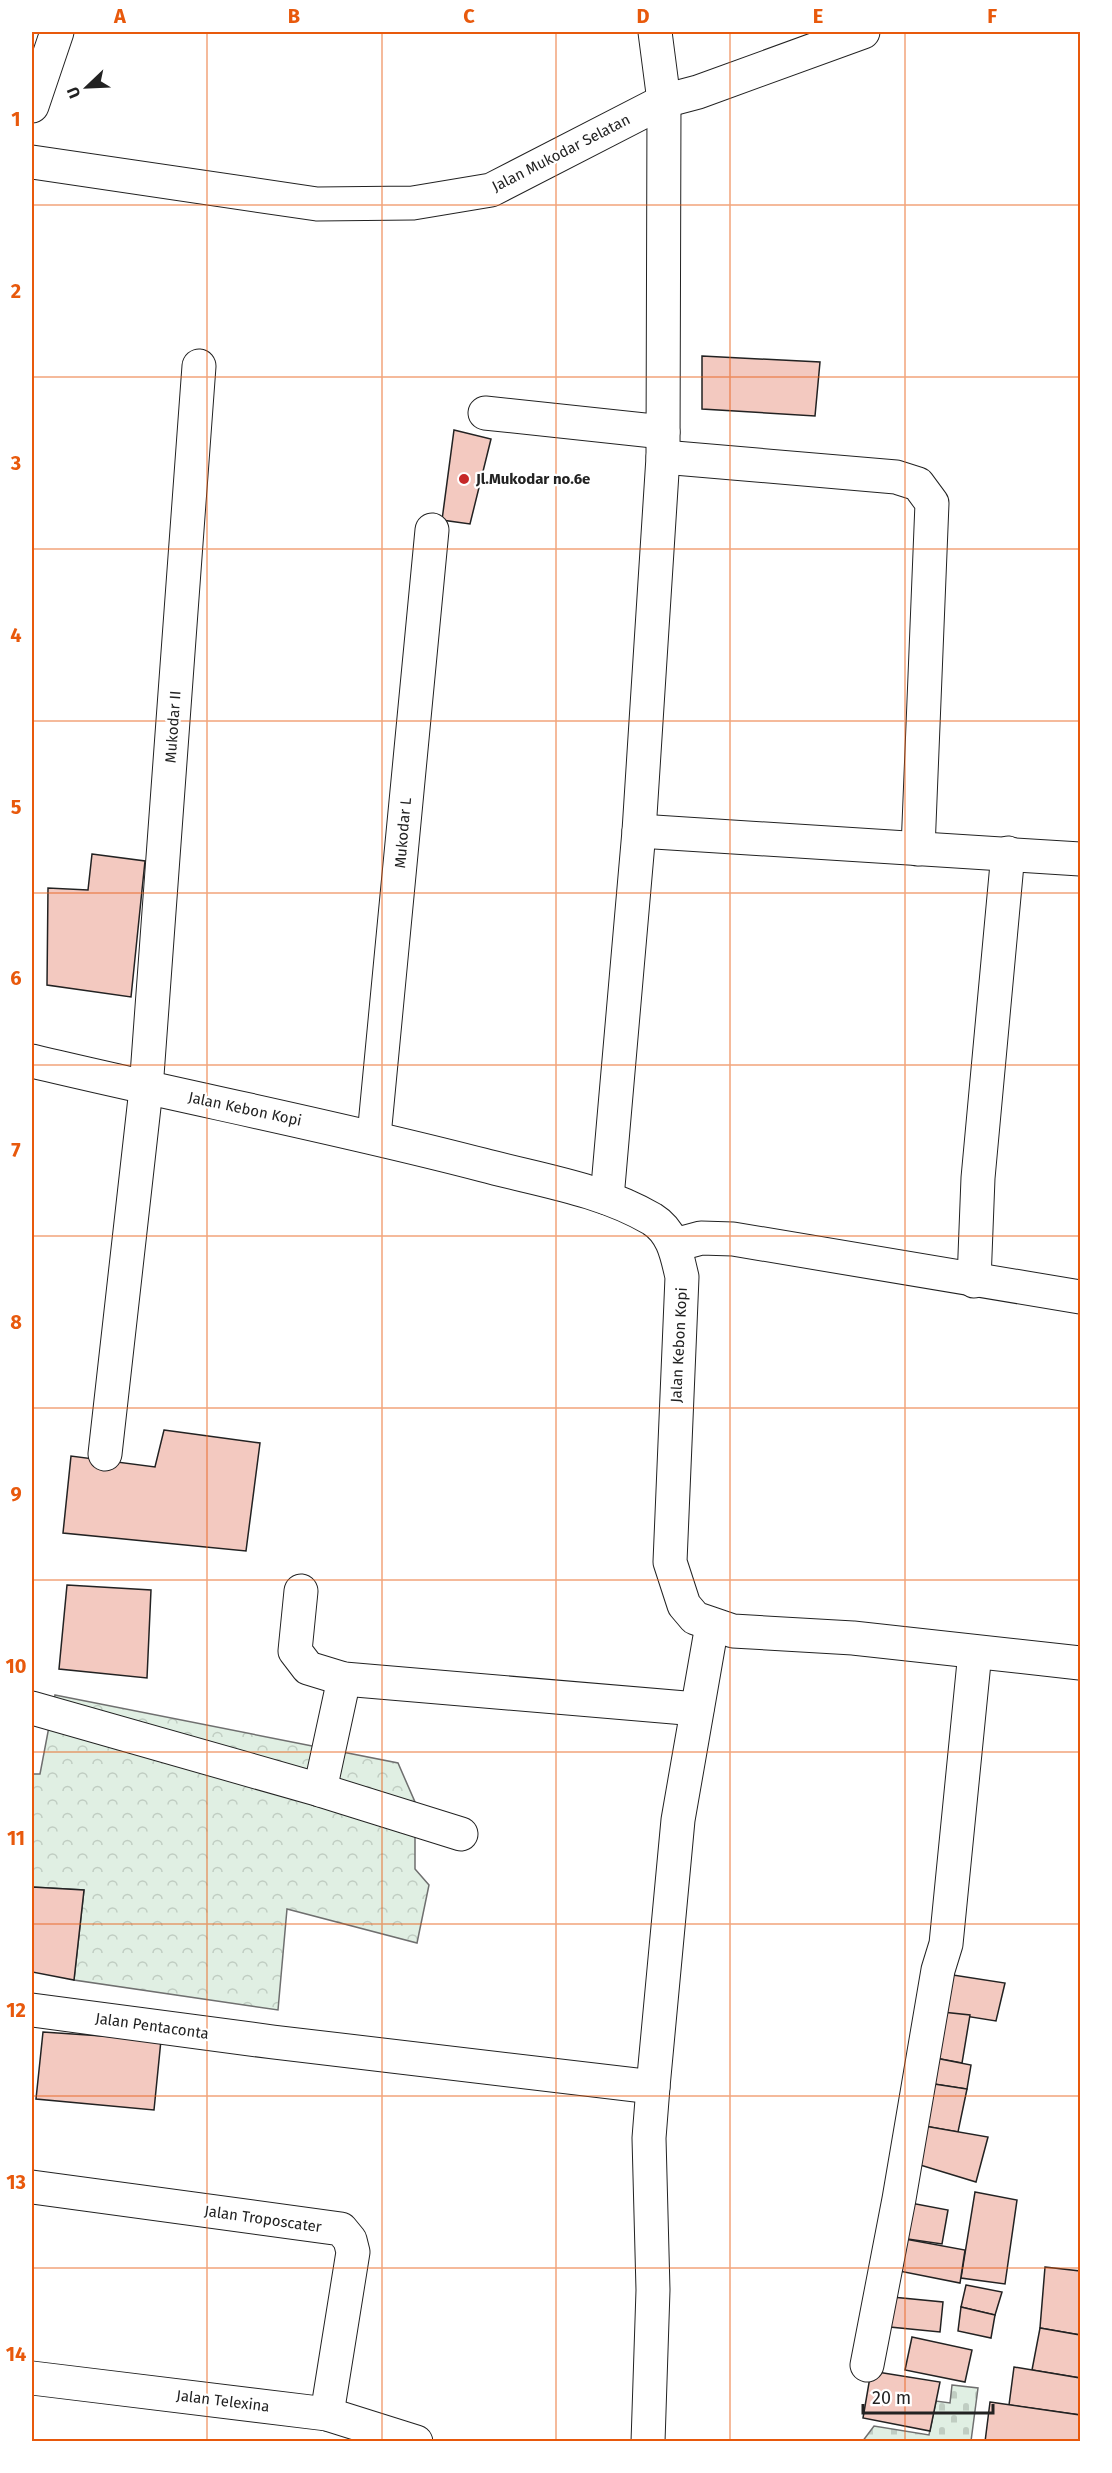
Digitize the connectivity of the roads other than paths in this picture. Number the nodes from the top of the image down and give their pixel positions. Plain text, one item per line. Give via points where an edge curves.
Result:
1 (57, 32) edge
2 (655, 32) edge
3 (863, 32) edge
4 (664, 101) junction
5 (32, 106) edge
6 (32, 162) edge
7 (199, 366) dead end
8 (485, 413) dead end
9 (663, 444) junction
10 (432, 530) dead end
11 (639, 831) junction
12 (918, 849) junction
13 (1008, 853) junction
14 (1080, 859) edge
15 (32, 1061) edge
16 (146, 1089) junction
17 (374, 1136) junction
18 (607, 1198) junction
19 (675, 1245) junction
20 (974, 1281) junction
21 (1080, 1297) edge
22 (105, 1454) dead end
23 (301, 1592) dead end
24 (712, 1625) junction
25 (975, 1652) junction
26 (1080, 1663) edge
27 (344, 1679) junction
28 (32, 1708) edge
29 (698, 1709) junction
30 (320, 1790) junction
31 (461, 1834) dead end
32 (32, 2010) edge
33 (653, 2087) junction
34 (32, 2187) edge
35 (867, 2365) dead end
36 (32, 2378) edge
37 (327, 2414) junction
38 (413, 2440) edge
39 (648, 2442) edge

1 - 5 street
2 - 4 street
3 - 4 street, Jalan Mukodar Selatan
4 - 6 street, Jalan Mukodar Selatan via 491,190 413,203 317,204
4 - 9 street
7 - 16 street, Mukodar II
8 - 9 street
9 - 11 street
9 - 12 street via 896,477 918,484 932,503
10 - 17 street, Mukodar L
11 - 12 street
11 - 18 street
12 - 13 street
13 - 14 street
13 - 20 street via 978,1178
15 - 16 street, Jalan Kebon Kopi
16 - 17 street, Jalan Kebon Kopi
16 - 22 street, Mukodar II
17 - 18 street, Jalan Kebon Kopi
18 - 19 street, Jalan Kebon Kopi via 653,1220
19 - 20 street via 701,1238 733,1239
19 - 24 street, Jalan Kebon Kopi via 682,1277 670,1562 684,1605 695,1618
20 - 21 street
23 - 27 street via 296,1651 308,1668
24 - 25 street, Jalan Kebon Kopi via 733,1631 853,1638
24 - 29 street
25 - 26 street, Jalan Kebon Kopi
25 - 35 street via 946,1944 938,1970
27 - 29 street
27 - 30 street
28 - 30 street
29 - 33 street via 678,1820
30 - 31 street
32 - 33 street, Jalan Pentaconta
33 - 39 street via 649,2138 653,2290
34 - 37 street, Jalan Troposcater via 341,2229 353,2252
36 - 37 street, Jalan Telexina
37 - 38 street, Jalan Telexina

